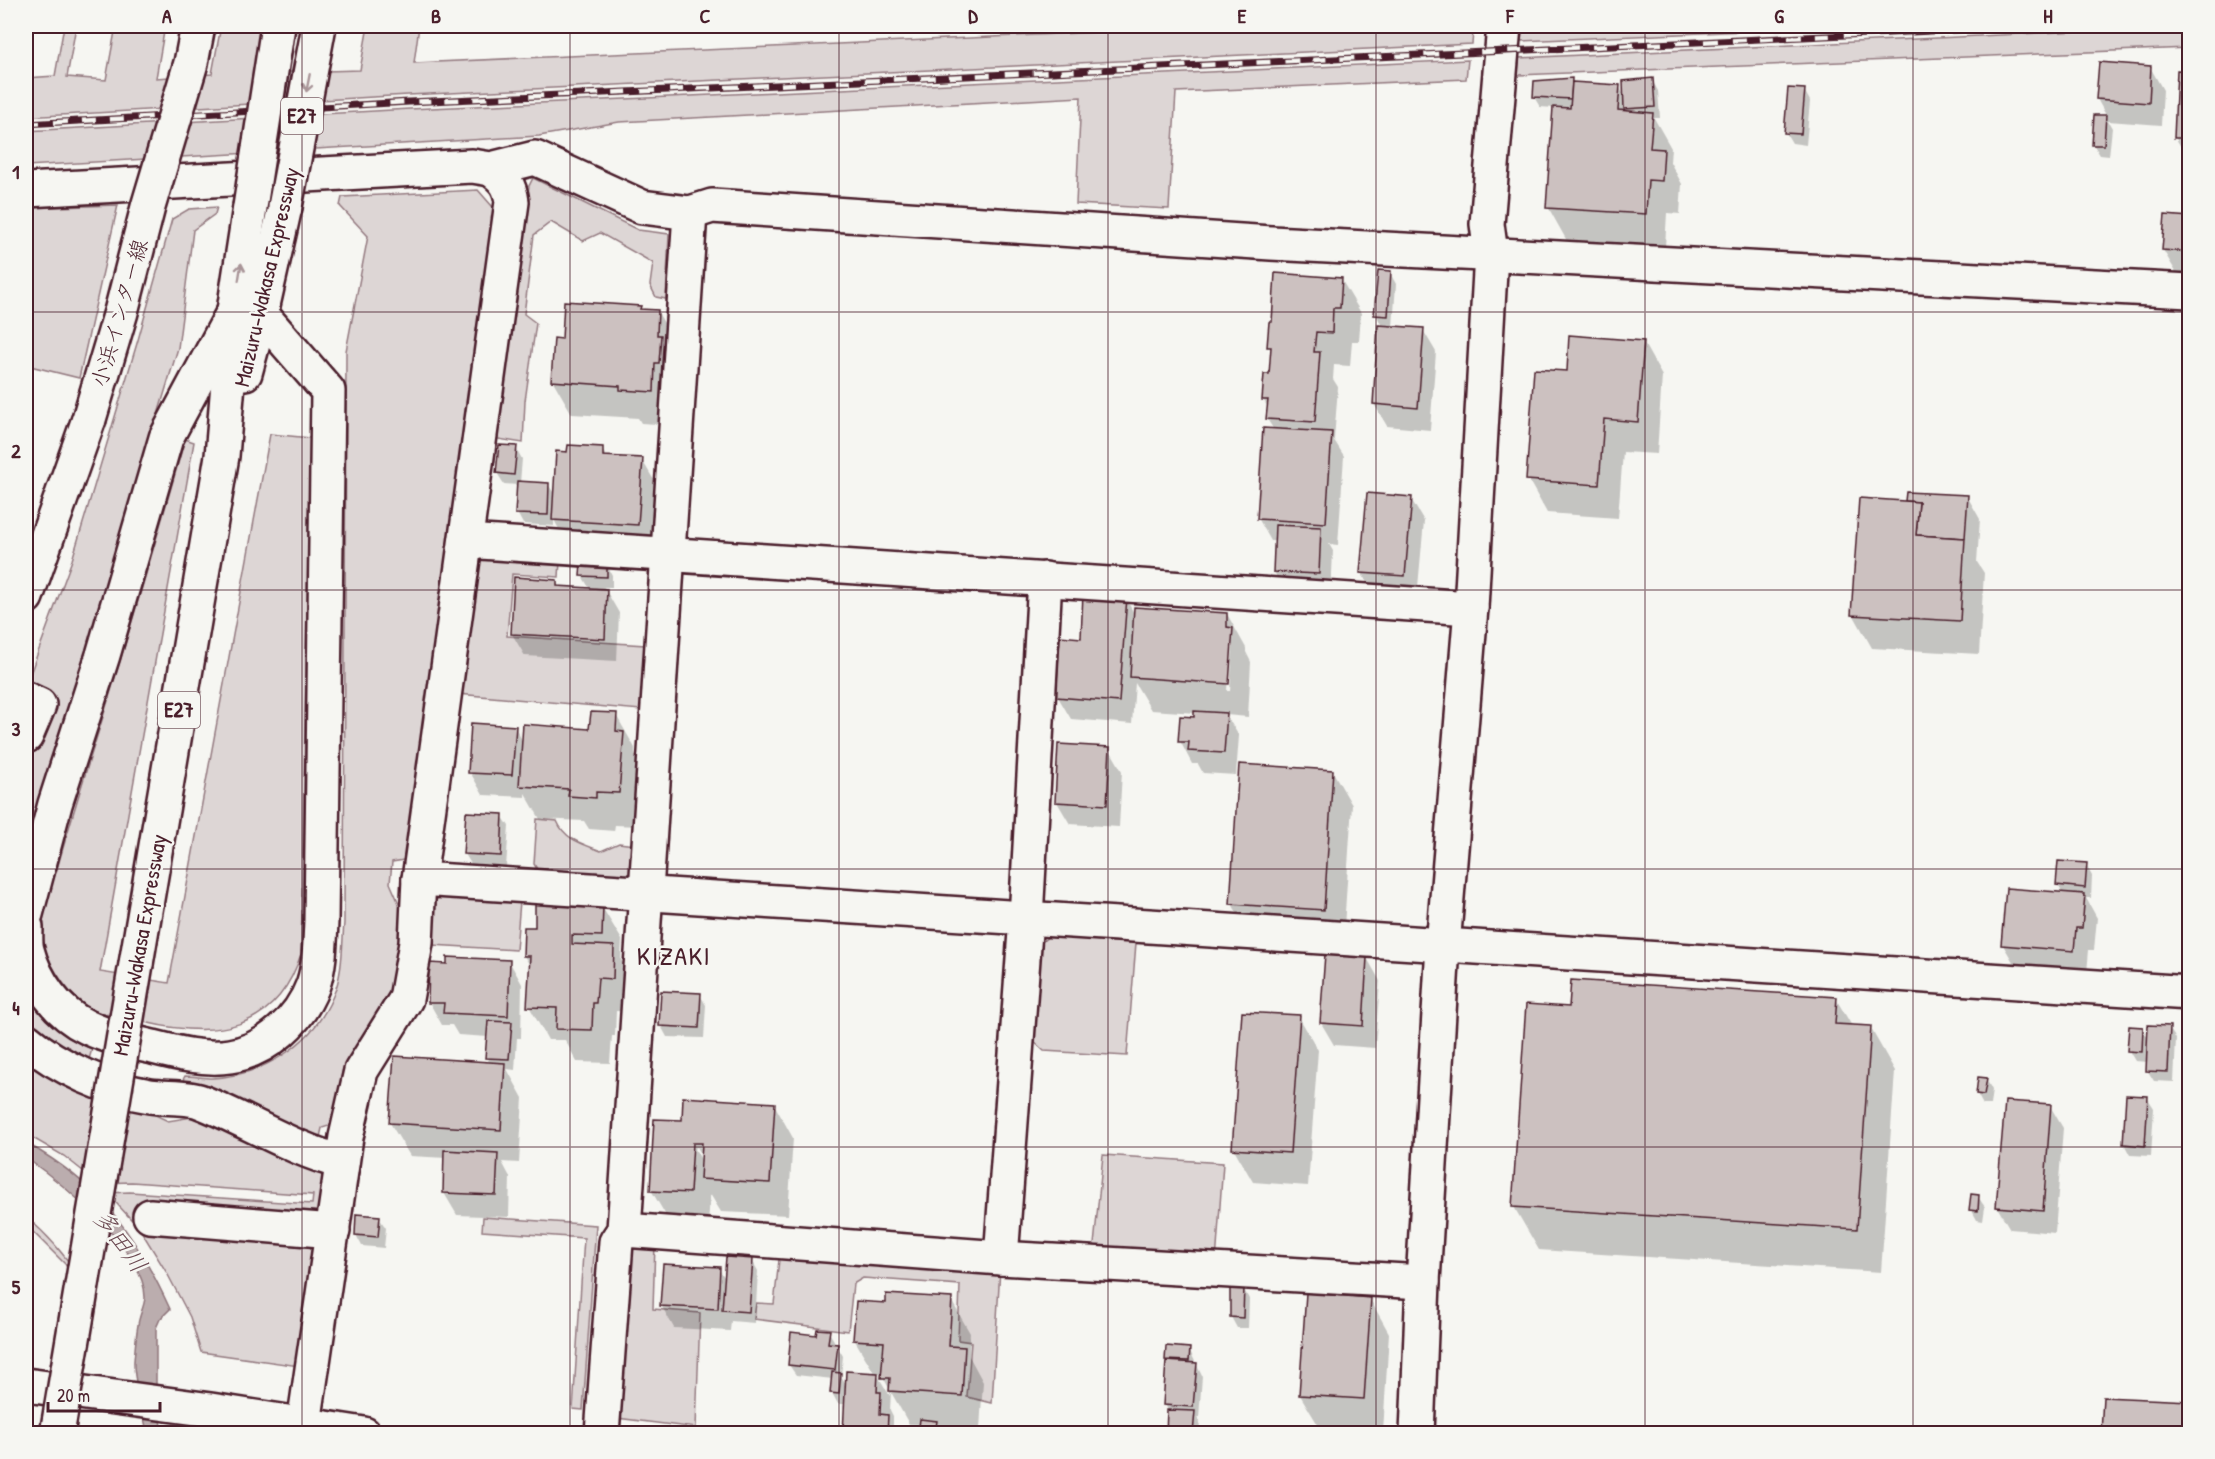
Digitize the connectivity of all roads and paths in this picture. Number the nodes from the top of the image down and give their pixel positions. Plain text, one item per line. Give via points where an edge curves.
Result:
1 (198, 26) edge
2 (278, 26) edge
3 (319, 26) edge
4 (1504, 26) edge
5 (491, 169) junction
6 (26, 190) edge
7 (690, 213) junction
8 (1491, 254) junction
9 (2190, 291) edge
10 (248, 312) junction
11 (466, 541) junction
12 (667, 556) junction
13 (1045, 579) junction
14 (26, 597) edge
15 (1471, 608) junction
16 (26, 699) edge
17 (26, 736) edge
18 (419, 879) junction
19 (646, 894) junction
20 (26, 915) edge
21 (1026, 918) junction
22 (26, 927) edge
23 (1443, 946) junction
24 (2190, 993) edge
25 (26, 1040) edge
26 (342, 1162) junction
27 (150, 1216) dead end
28 (624, 1230) junction
29 (333, 1231) junction
30 (1001, 1258) junction
31 (1423, 1282) junction
32 (26, 1385) edge
33 (304, 1424) junction
34 (57, 1434) edge
35 (364, 1434) edge
36 (602, 1434) edge
37 (1417, 1434) edge

1 - 14 main road, 小浜インター線, bridge via 122,312
10 -> 2 main road, Maizuru-Wakasa Expressway / E27, bridge via 250,207
3 -> 10 main road, Maizuru-Wakasa Expressway / E27, bridge via 285,207
4 - 8 main road via 1487,224
5 - 6 main road via 472,166
5 - 7 main road via 535,158 642,207
5 - 11 main road via 511,189 512,202
7 - 8 main road via 712,206
7 - 12 main road
8 - 9 main road
8 - 15 main road
10 - 20 main road via 166,438 55,804
10 - 22 main road via 328,391 321,921 320,956 313,985 299,1012 278,1035 254,1049 230,1056 166,1051 86,1027 62,1010 39,982 26,949
10 - 34 main road, Maizuru-Wakasa Expressway / E27, bridge
11 - 12 main road
11 - 18 main road
12 - 13 main road
12 - 19 main road
13 - 15 main road
13 - 21 main road
15 - 23 main road
16 - 17 main road via 39,705
18 - 19 main road
18 - 26 main road via 416,943 406,999 361,1071
19 - 21 main road
19 - 28 main road
21 - 23 main road
21 - 30 main road
23 - 24 main road
23 - 31 main road
25 - 26 main road via 55,1061 94,1079 134,1093 196,1100 313,1155
26 - 29 main road
27 - 29 main road
28 - 30 main road
28 - 36 main road via 616,1242
29 - 33 main road
30 - 31 main road
31 - 37 main road
32 - 33 main road
33 - 35 main road

